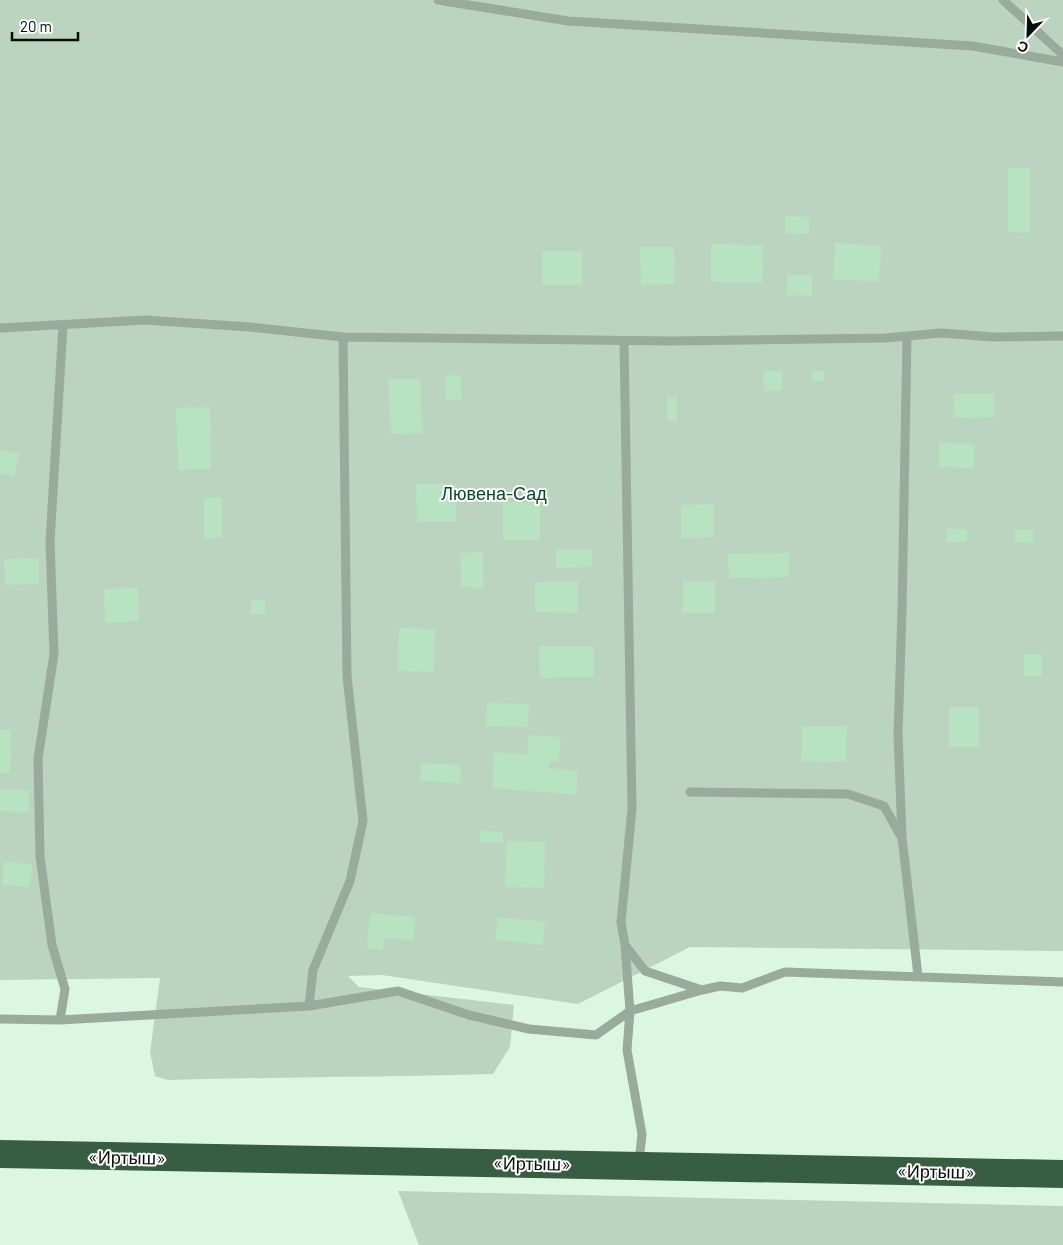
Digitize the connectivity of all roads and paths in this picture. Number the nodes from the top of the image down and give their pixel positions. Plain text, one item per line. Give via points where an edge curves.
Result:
1 (438, 0) edge
2 (1003, 0) edge
3 (1063, 55) edge
4 (1063, 62) edge
5 (63, 325) junction
6 (0, 328) edge
7 (907, 336) junction
8 (1063, 336) edge
9 (343, 337) junction
10 (624, 341) junction
11 (690, 792) dead end
12 (902, 837) junction
13 (625, 944) junction
14 (918, 976) junction
15 (1063, 982) edge
16 (702, 990) junction
17 (309, 1006) junction
18 (630, 1011) junction
19 (0, 1019) edge
20 (60, 1020) junction
21 (0, 1154) edge
22 (639, 1165) junction
23 (1063, 1174) edge

1 - 4 lane via 568,22 973,46
2 - 3 lane
5 - 6 lane
5 - 9 lane via 145,320
5 - 20 lane via 50,542 54,654 38,759 40,856 52,945 65,989
7 - 8 lane via 941,333 993,337
7 - 10 lane
7 - 12 lane via 898,734
9 - 10 lane
9 - 17 lane via 347,676 363,821 350,881 313,970
10 - 13 lane via 632,809 621,922
11 - 12 lane via 848,794 884,806
12 - 14 lane
13 - 16 lane via 644,971
13 - 18 lane
14 - 15 lane
14 - 16 lane via 785,972 742,988 720,986
16 - 18 lane
17 - 18 lane via 398,991 469,1016 520,1027 596,1035
17 - 20 lane
18 - 22 lane via 627,1050 642,1134
19 - 20 lane
21 - 22 highway, «Иртыш»
22 - 23 highway, «Иртыш»

